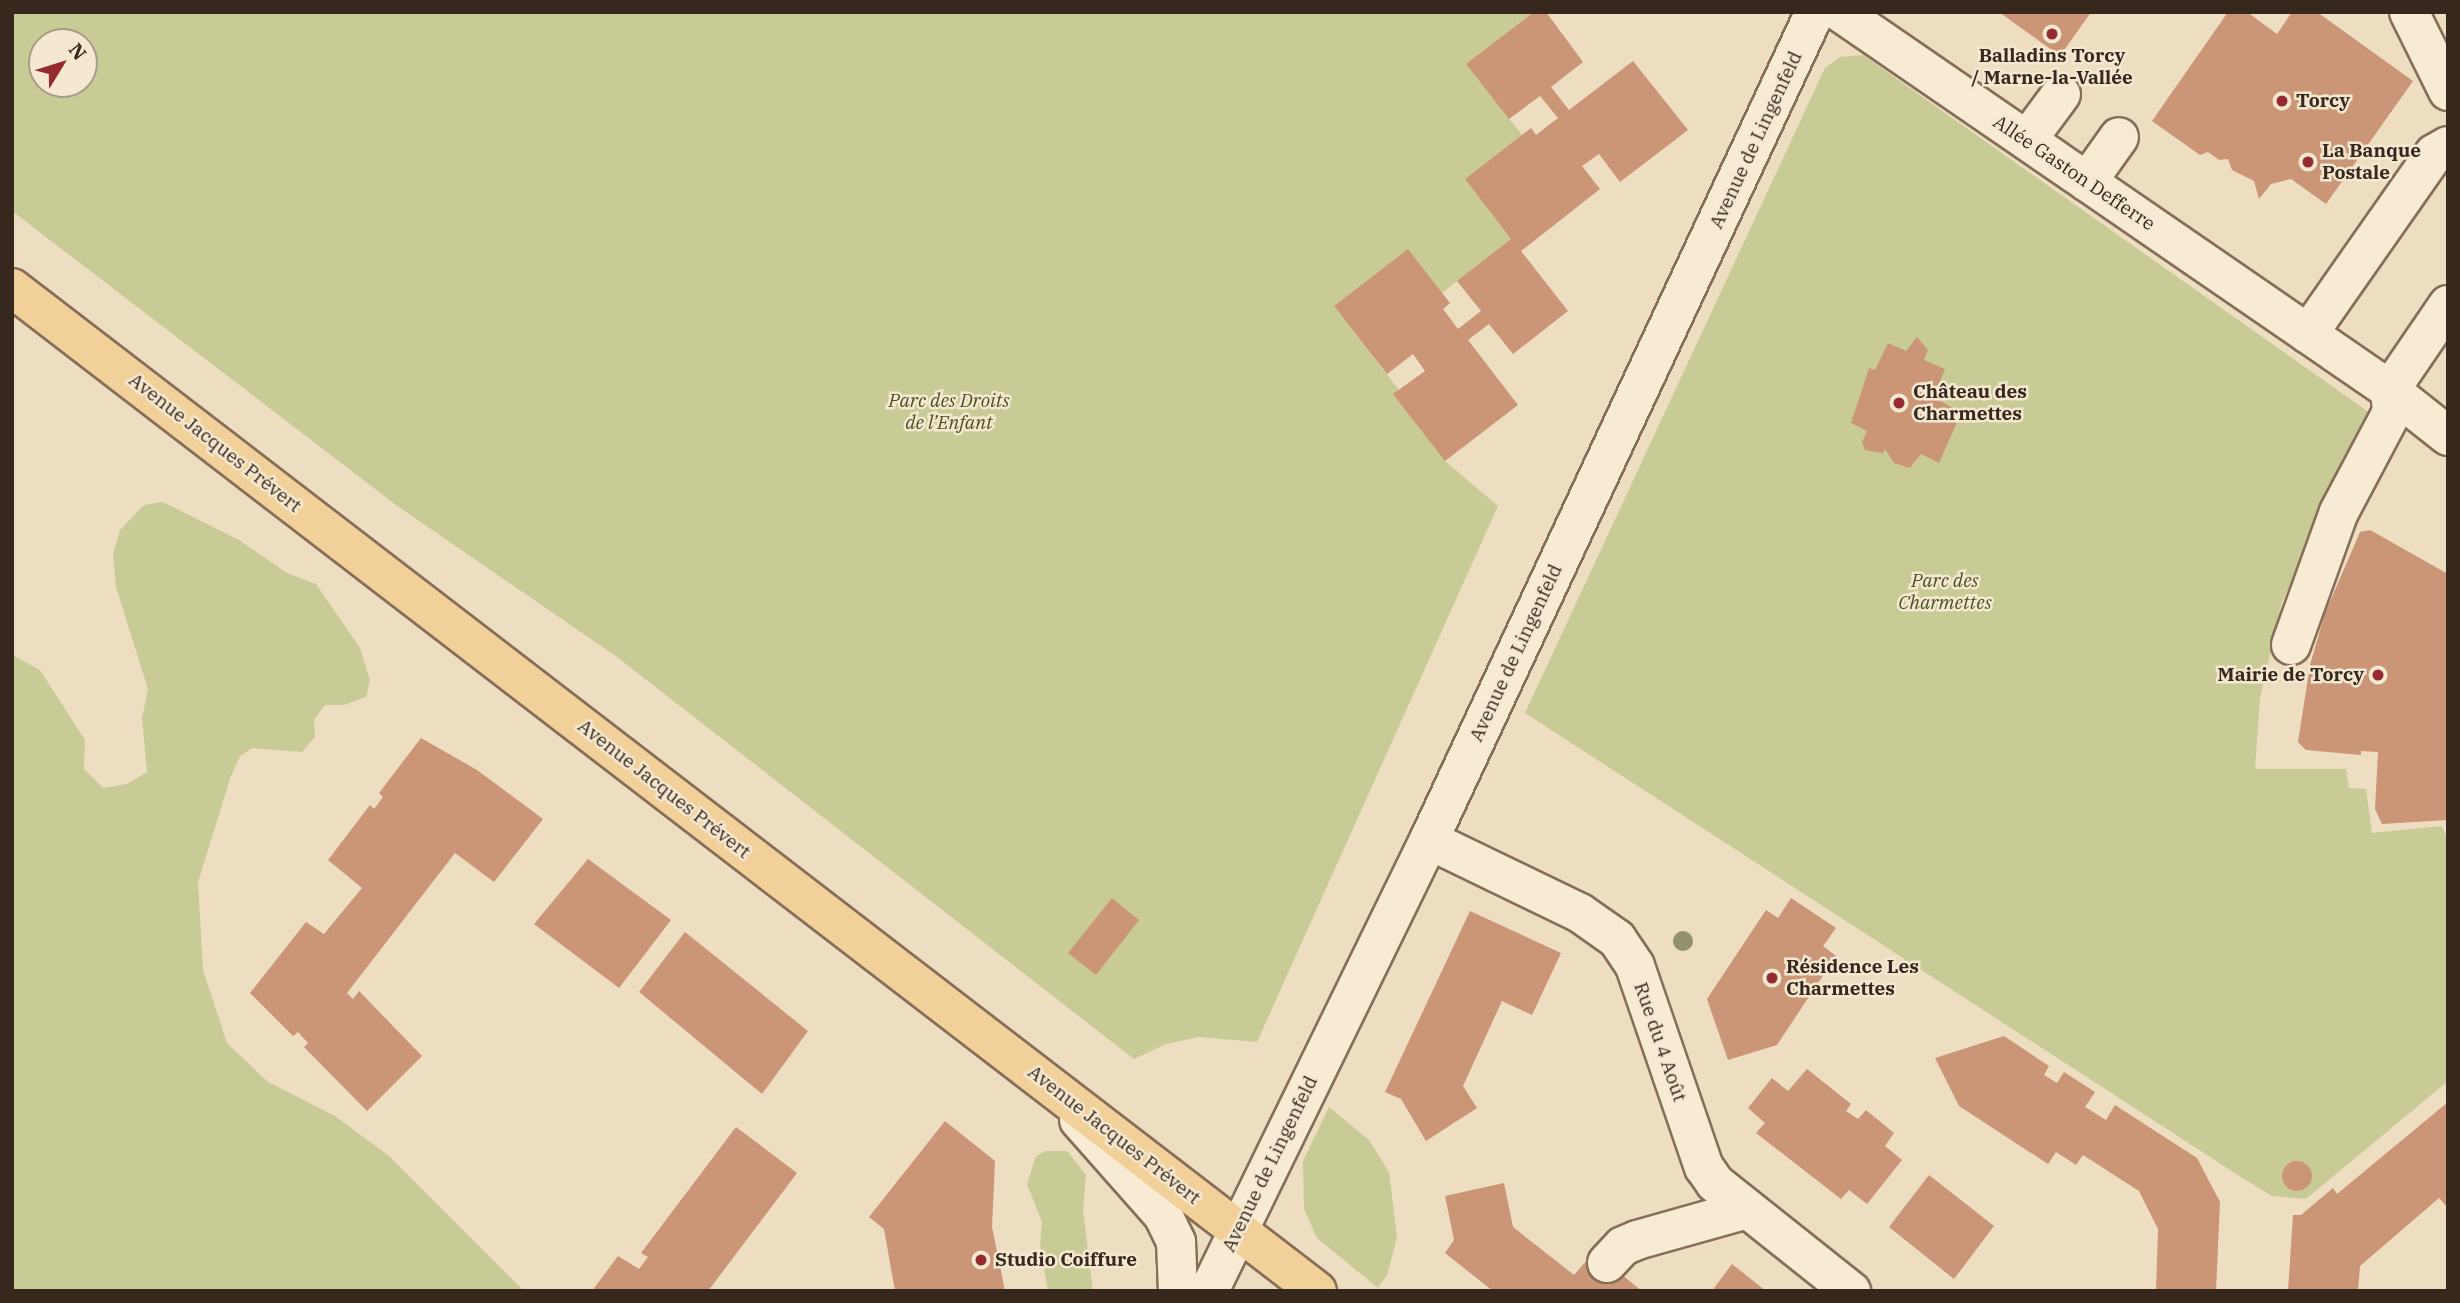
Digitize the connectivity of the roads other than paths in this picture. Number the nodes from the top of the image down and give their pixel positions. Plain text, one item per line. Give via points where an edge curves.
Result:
1 (1815, 12) edge
2 (1840, 12) edge
3 (2409, 12) edge
4 (2448, 91) edge
5 (2061, 94) dead end
6 (2119, 137) dead end
7 (2026, 140) junction
8 (2448, 146) edge
9 (2087, 181) junction
10 (12, 288) edge
11 (2448, 305) edge
12 (2308, 334) junction
13 (2390, 390) junction
14 (2448, 436) edge
15 (2291, 645) dead end
16 (1429, 840) junction
17 (1034, 1073) junction
18 (1747, 1209) junction
19 (1237, 1230) junction
20 (1607, 1263) dead end
21 (1178, 1291) edge
22 (1209, 1291) edge
23 (1317, 1291) edge
24 (1850, 1291) edge

1 - 16 street, Avenue de Lingenfeld
2 - 7 street, Allée Gaston Defferre
3 - 4 street
5 - 7 street
6 - 9 street
7 - 9 street, Allée Gaston Defferre
8 - 12 street via 2434,154
9 - 12 street, Allée Gaston Defferre
10 - 17 main road, Avenue Jacques Prévert
11 - 13 street
12 - 13 street, Allée Gaston Defferre
13 - 14 street, Allée Gaston Defferre
13 - 15 street via 2392,412 2339,512
16 - 18 street, Rue du 4 Août via 1580,913 1616,939 1635,966 1704,1167
16 - 19 street, Avenue de Lingenfeld
17 - 19 main road, Avenue Jacques Prévert
17 - 21 street via 1163,1215 1176,1242
18 - 20 street via 1637,1240 1623,1246
18 - 24 street, Rue du 4 Août
19 - 22 street, Avenue de Lingenfeld
19 - 23 main road, Avenue Jacques Prévert

